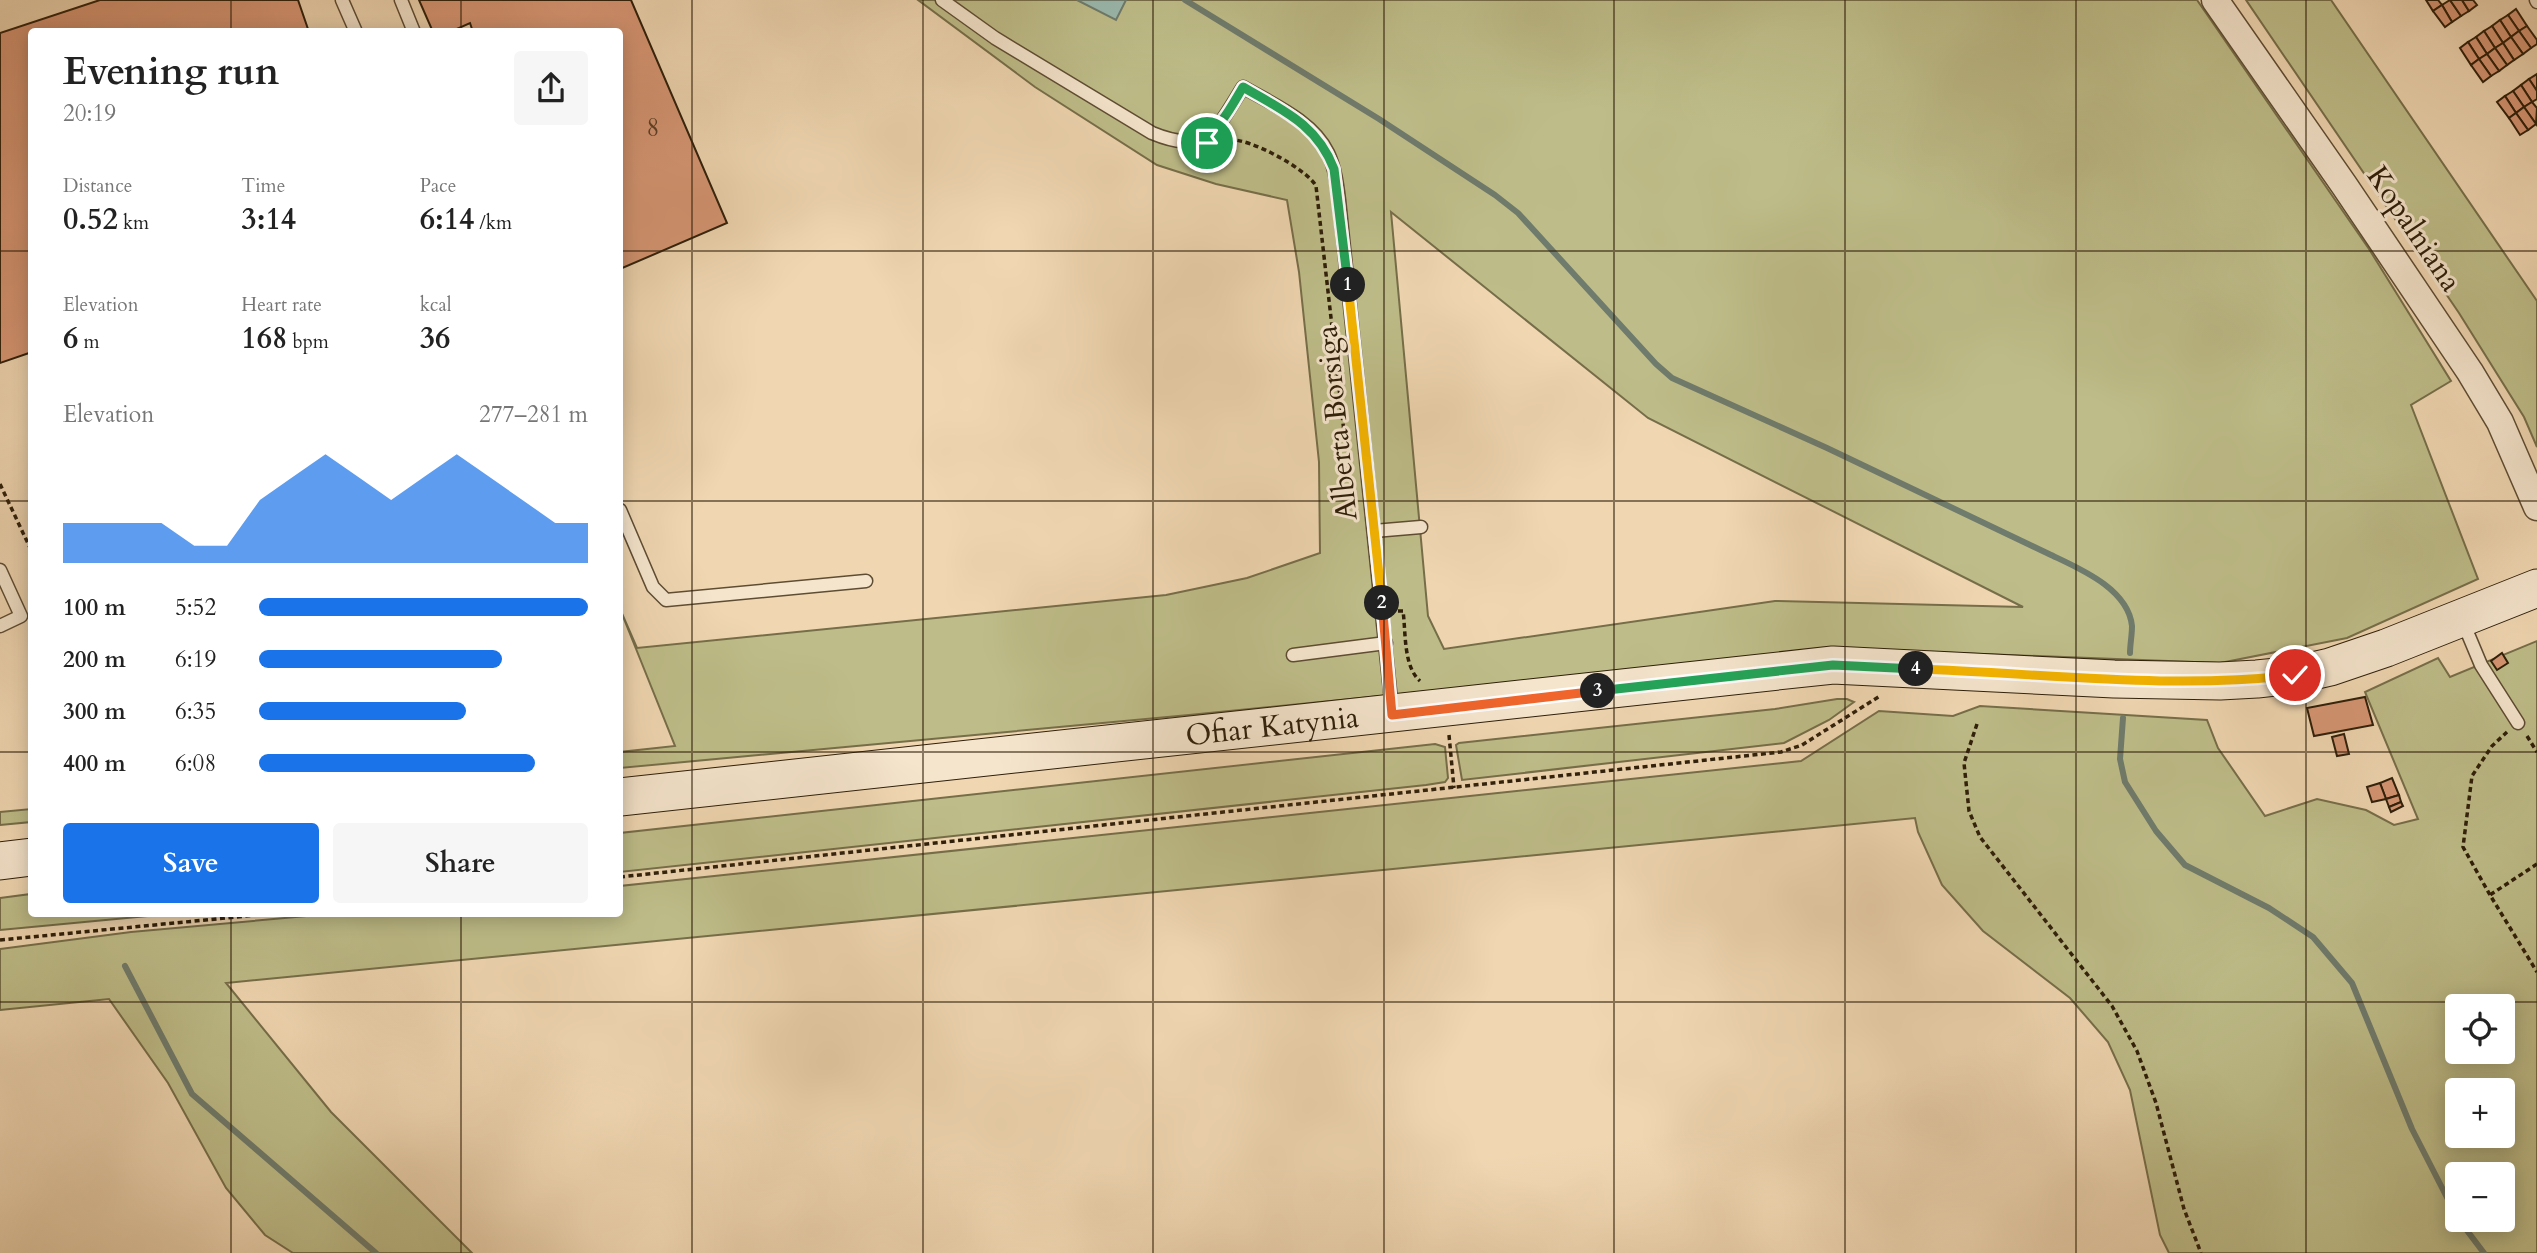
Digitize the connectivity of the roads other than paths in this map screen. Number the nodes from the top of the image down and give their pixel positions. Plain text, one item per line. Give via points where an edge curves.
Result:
1 (342, 0) edge
2 (401, 0) edge
3 (942, 0) edge
4 (2215, 0) edge
5 (354, 28) edge
6 (412, 28) edge
7 (2537, 507) edge
8 (623, 517) edge
9 (1420, 527) dead end
10 (1374, 531) junction
11 (0, 570) edge
12 (866, 581) dead end
13 (2537, 588) edge
14 (2462, 619) junction
15 (0, 626) edge
16 (1386, 643) junction
17 (1293, 655) dead end
18 (1392, 715) junction
19 (2518, 723) road end
20 (623, 797) edge
21 (28, 858) edge
22 (0, 861) edge

1 - 5 lane
2 - 6 lane
3 - 10 lane, Alberta Borsiga via 995,38 1152,133 1185,143 1200,140 1213,132 1243,87 1309,129 1328,152 1334,169
4 - 7 street, Kopalniana via 2470,372 2500,422
8 - 12 lane via 653,587 666,600
9 - 10 lane
10 - 16 lane, Alberta Borsiga
11 - 15 lane via 21,616
13 - 14 street, Ofiar Katynia
14 - 18 street, Ofiar Katynia via 2330,667 2295,675 2220,681 2115,679 1833,665
14 - 19 lane via 2481,665
16 - 17 lane
16 - 18 lane, Alberta Borsiga
18 - 20 street, Ofiar Katynia
21 - 22 street

